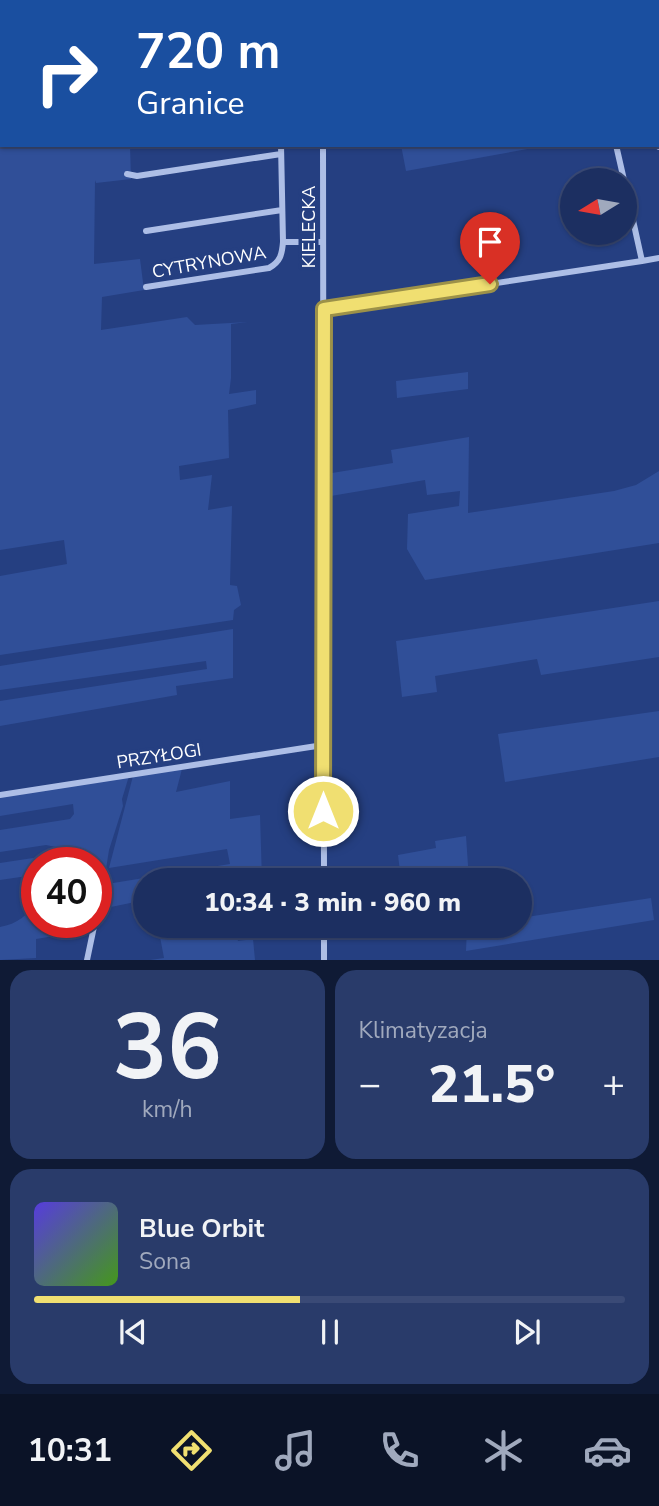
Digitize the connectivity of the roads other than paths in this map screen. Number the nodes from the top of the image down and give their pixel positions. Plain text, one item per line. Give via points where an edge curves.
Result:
1 (281, 147) edge
2 (323, 147) edge
3 (616, 147) edge
4 (281, 155) junction
5 (621, 168) edge
6 (127, 174) dead end
7 (282, 210) junction
8 (146, 231) dead end
9 (637, 239) edge
10 (283, 242) junction
11 (323, 242) junction
12 (659, 258) edge
13 (642, 261) junction
14 (146, 287) dead end
15 (324, 309) junction
16 (323, 744) junction
17 (0, 796) edge
18 (324, 868) edge
19 (92, 938) edge
20 (324, 938) edge
21 (87, 960) edge
22 (324, 960) edge

1 - 4 street
2 - 11 street, KIELECKA
3 - 5 street
4 - 6 street
4 - 7 street
7 - 8 street
7 - 10 street
9 - 13 street
10 - 11 street
10 - 14 street, CYTRYNOWA via 277,264 269,268
11 - 15 street, KIELECKA
12 - 13 street
13 - 15 street
15 - 16 street, KIELECKA
16 - 17 street, PRZYŁOGI
16 - 18 street, KIELECKA
19 - 21 street
20 - 22 street

